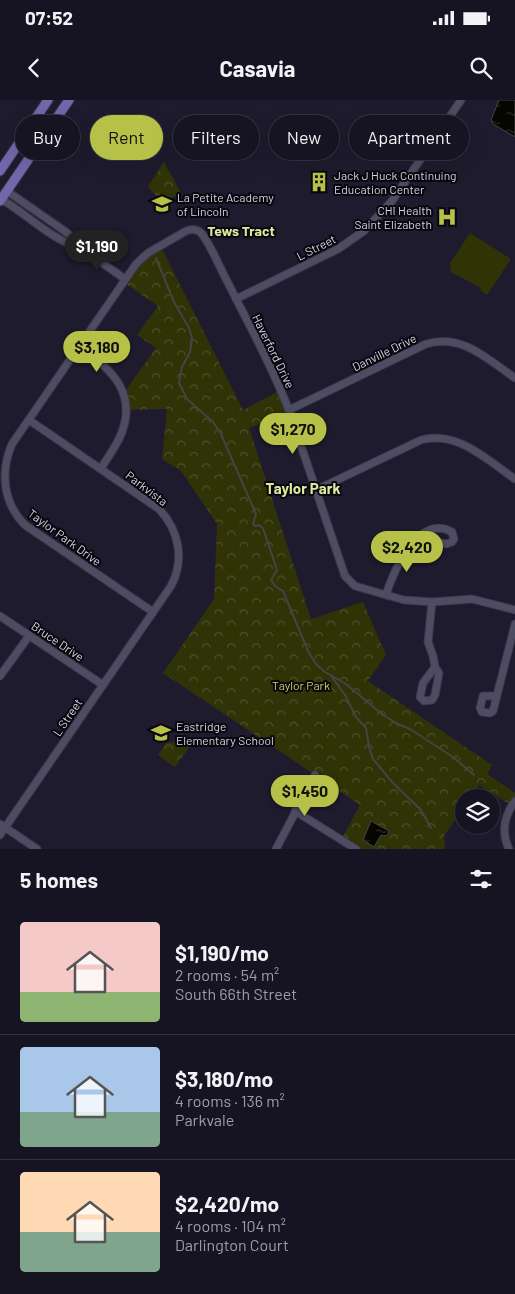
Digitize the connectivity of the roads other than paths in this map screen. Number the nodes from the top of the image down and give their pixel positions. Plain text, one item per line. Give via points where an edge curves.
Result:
1 (48, 100) edge
2 (69, 100) edge
3 (461, 100) edge
4 (0, 171) edge
5 (3, 188) edge
6 (0, 200) edge
7 (195, 230) joint
8 (81, 248) junction
9 (125, 279) junction
10 (236, 299) junction
11 (79, 346) junction
12 (515, 378) edge
13 (289, 410) junction
14 (29, 420) junction
15 (101, 468) junction
16 (515, 479) edge
17 (316, 490) junction
18 (418, 537) dead end
19 (386, 595) junction
20 (432, 602) junction
21 (515, 610) edge
22 (153, 612) junction
23 (0, 616) edge
24 (515, 624) edge
25 (29, 636) junction
26 (435, 667) dead end
27 (0, 676) edge
28 (103, 685) junction
29 (497, 696) dead end
30 (315, 775) dead end
31 (515, 801) edge
32 (296, 811) junction
33 (3, 826) edge
34 (0, 836) edge
35 (37, 849) edge
36 (276, 849) edge
37 (356, 849) edge
38 (509, 849) edge

1 - 4 main road
2 - 5 main road
3 - 10 street, L Street via 392,200 366,229 338,249
5 - 6 main road
5 - 8 street via 66,232
6 - 8 street via 70,245
7 - 9 street, Taylor Park Drive via 186,231 148,253
7 - 10 street, Haverford Drive via 203,235
8 - 9 street
9 - 11 street, Taylor Park Drive
10 - 13 street, Haverford Drive
11 - 14 street, Taylor Park Drive
11 - 15 street via 111,372 124,400 122,433
12 - 13 street, Danville Drive via 466,345 451,341 435,342
13 - 17 street, Haverford Drive
14 - 15 street, Parkvista
14 - 22 street, Taylor Park Drive via 10,448 4,466 5,489 13,510 29,528
15 - 22 street, Parkvista via 159,509 175,534 179,554 177,569 171,586
16 - 17 street via 460,442 436,437 421,440
17 - 19 street, Haverford Drive via 342,571 355,586
18 - 19 street via 394,574
19 - 20 street
20 - 21 street via 472,600
20 - 26 street via 428,642
22 - 28 street, L Street
23 - 25 street, Bruce Drive
24 - 29 street
25 - 27 street
25 - 28 street, Bruce Drive
28 - 33 street, L Street
30 - 32 street
31 - 38 street via 506,817 504,831
32 - 36 street
32 - 37 street
33 - 34 street, L Street
33 - 35 street

